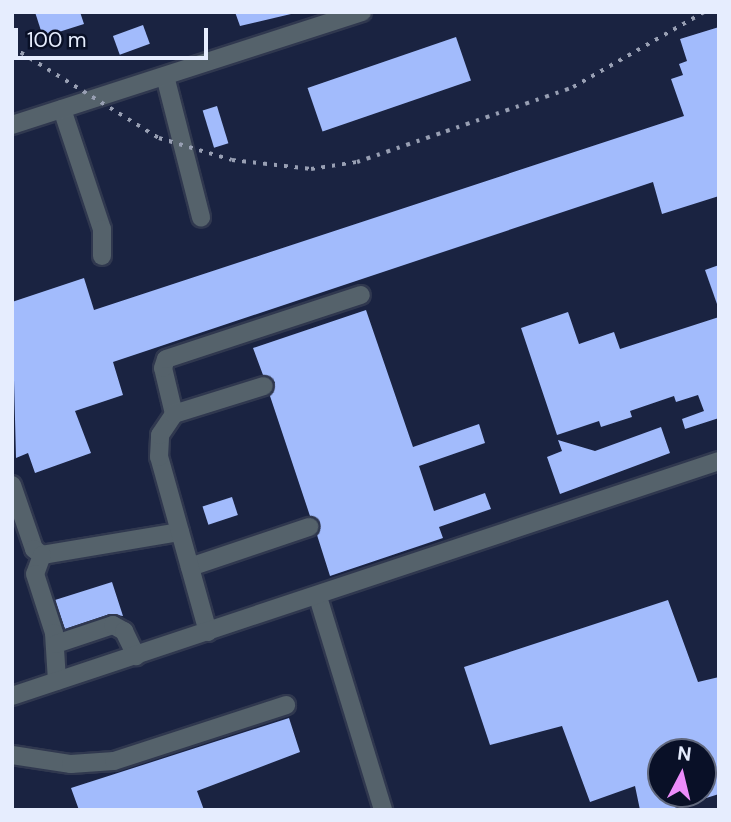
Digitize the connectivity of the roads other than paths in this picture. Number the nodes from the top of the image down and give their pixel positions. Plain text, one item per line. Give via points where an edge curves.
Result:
1 (362, 12) edge
2 (165, 76) junction
3 (62, 109) junction
4 (12, 125) edge
5 (201, 216) dead end
6 (102, 256) dead end
7 (361, 295) dead end
8 (264, 386) dead end
9 (174, 414) junction
10 (719, 461) edge
11 (12, 485) edge
12 (309, 527) dead end
13 (180, 532) junction
14 (42, 555) junction
15 (190, 567) junction
16 (318, 597) junction
17 (208, 632) junction
18 (56, 644) junction
19 (135, 656) junction
20 (57, 681) junction
21 (12, 696) edge
22 (286, 705) dead end
23 (12, 755) edge
24 (383, 810) edge

1 - 2 lane
2 - 3 lane
2 - 5 lane
3 - 4 lane
3 - 6 lane via 102,229
7 - 9 lane via 166,359 163,368
8 - 9 lane
9 - 13 lane via 160,435 159,457
10 - 16 lane
11 - 14 lane via 34,549
12 - 15 lane
13 - 14 lane
13 - 15 lane
14 - 18 lane via 35,574
15 - 17 lane
16 - 17 lane
16 - 24 lane
17 - 19 lane
18 - 19 lane via 113,625 124,631
18 - 20 lane
19 - 20 lane
20 - 21 lane
22 - 23 lane via 114,761 80,764

